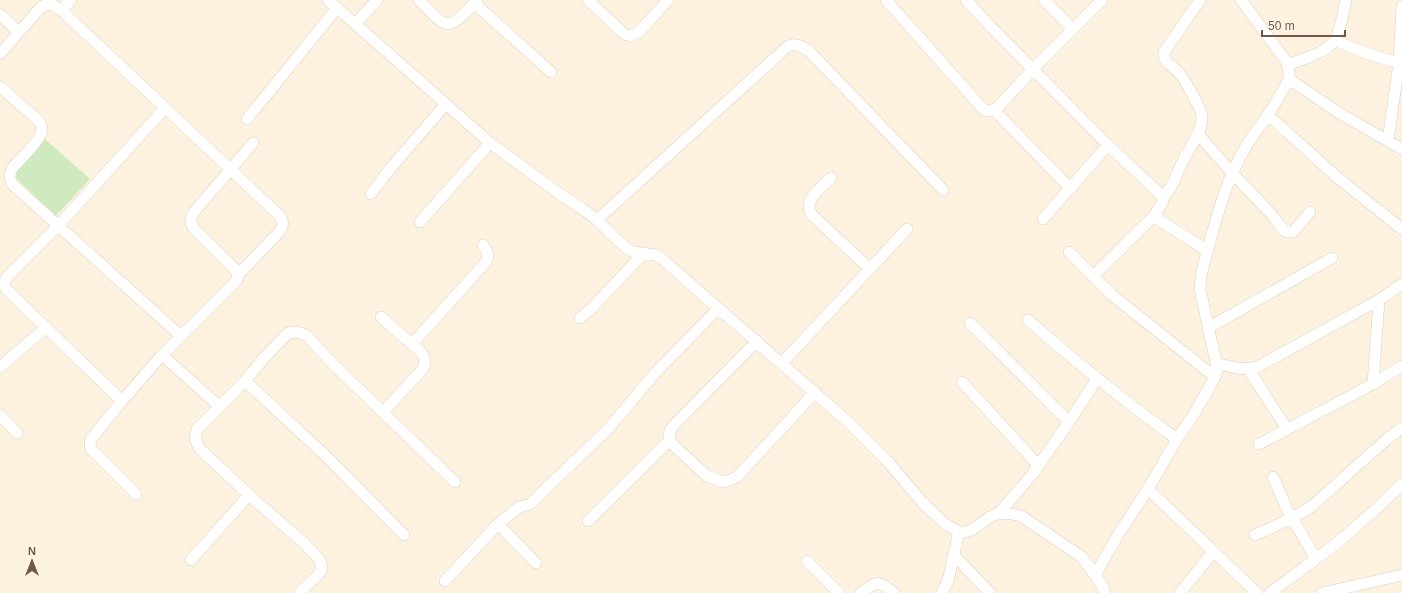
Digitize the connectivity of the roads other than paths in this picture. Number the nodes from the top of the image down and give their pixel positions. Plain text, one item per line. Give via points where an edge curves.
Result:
1 (71, 0) edge
2 (328, 0) edge
3 (377, 0) edge
4 (419, 0) edge
5 (588, 0) edge
6 (668, 0) edge
7 (886, 0) edge
8 (966, 0) edge
9 (1044, 0) edge
10 (1102, 0) edge
11 (1200, 0) edge
12 (1241, 0) edge
13 (1346, 0) edge
14 (476, 1) edge
15 (1402, 6) edge
16 (337, 8) junction
17 (61, 10) junction
18 (0, 14) edge
19 (355, 24) junction
20 (1073, 29) junction
21 (18, 32) junction
22 (1335, 40) junction
23 (0, 54) edge
24 (1399, 63) junction
25 (1287, 65) junction
26 (1033, 69) junction
27 (551, 72) dead end
28 (1289, 79) junction
29 (0, 87) edge
30 (446, 105) junction
31 (165, 108) junction
32 (994, 110) junction
33 (1268, 115) junction
34 (247, 119) dead end
35 (1198, 134) junction
36 (1388, 141) junction
37 (253, 143) dead end
38 (490, 143) junction
39 (1108, 145) junction
40 (1402, 149) edge
41 (230, 170) junction
42 (1232, 173) junction
43 (831, 178) dead end
44 (1071, 189) junction
45 (943, 190) dead end
46 (371, 194) dead end
47 (1163, 198) junction
48 (1310, 212) dead end
49 (1156, 214) junction
50 (1044, 219) dead end
51 (597, 220) junction
52 (420, 222) dead end
53 (58, 226) junction
54 (907, 229) dead end
55 (1402, 229) edge
56 (483, 245) dead end
57 (1208, 251) junction
58 (1069, 252) dead end
59 (643, 254) junction
60 (1332, 258) dead end
61 (869, 268) junction
62 (238, 275) junction
63 (1093, 276) junction
64 (1402, 284) edge
65 (1379, 300) junction
66 (718, 309) junction
67 (381, 317) dead end
68 (580, 318) dead end
69 (1028, 320) dead end
70 (970, 323) dead end
71 (45, 328) junction
72 (1208, 328) junction
73 (181, 336) junction
74 (757, 341) junction
75 (412, 344) junction
76 (162, 355) junction
77 (782, 363) junction
78 (1216, 363) junction
79 (1402, 366) edge
80 (0, 368) edge
81 (1248, 370) junction
82 (1214, 377) junction
83 (1097, 379) junction
84 (245, 381) junction
85 (962, 382) dead end
86 (1373, 384) junction
87 (815, 392) junction
88 (122, 401) junction
89 (220, 406) junction
90 (384, 411) junction
91 (0, 414) edge
92 (1069, 422) junction
93 (1402, 428) edge
94 (1287, 429) junction
95 (17, 433) dead end
96 (1177, 439) junction
97 (670, 440) junction
98 (1260, 444) dead end
99 (1039, 466) junction
100 (1273, 477) dead end
101 (455, 482) dead end
102 (1402, 484) edge
103 (1148, 489) junction
104 (136, 494) dead end
105 (249, 495) junction
106 (999, 513) junction
107 (1292, 518) junction
108 (588, 521) dead end
109 (498, 524) junction
110 (959, 532) junction
111 (404, 535) dead end
112 (1255, 536) dead end
113 (1213, 552) junction
114 (954, 555) junction
115 (1316, 559) junction
116 (191, 560) dead end
117 (807, 561) dead end
118 (536, 563) dead end
119 (1095, 575) junction
120 (1402, 575) edge
121 (445, 580) dead end
122 (299, 593) edge
123 (839, 593) edge
124 (861, 593) edge
125 (894, 593) edge
126 (942, 593) edge
127 (990, 593) edge
128 (1105, 593) edge
129 (1180, 593) edge
130 (1257, 593) edge
131 (1270, 593) edge
132 (1322, 593) edge

1 - 17 street
2 - 16 street
3 - 19 street
4 - 14 street via 447,25 458,19
5 - 6 street via 624,34 630,36 640,31
7 - 32 street via 984,110
8 - 26 street
9 - 20 street
10 - 20 street
11 - 35 street via 1164,52 1166,61 1179,73 1200,109 1202,122
12 - 25 street
13 - 22 street
14 - 27 street
15 - 24 street
16 - 19 street
16 - 34 street
17 - 21 street via 46,4
17 - 31 street
18 - 21 street
19 - 30 street
20 - 26 street
21 - 23 street
22 - 24 street
22 - 25 street via 1313,55
24 - 36 street
25 - 28 street
26 - 32 street
26 - 39 street
28 - 33 street
28 - 36 street via 1339,113
29 - 53 street via 42,127 39,138 10,172 12,184
30 - 38 street
30 - 46 street
31 - 41 street
31 - 53 street
32 - 44 street
33 - 42 street
33 - 55 street via 1338,178
35 - 42 street
35 - 47 street via 1172,186
36 - 40 street
37 - 41 street
38 - 51 street
38 - 52 street
39 - 44 street
39 - 47 street
41 - 62 street via 194,212 190,221 195,230
41 - 62 street via 279,215 283,222 274,237
42 - 48 street via 1286,232 1293,232
42 - 57 street via 1220,204
43 - 61 street via 809,202 808,210
44 - 50 street
45 - 51 street via 809,51 794,44 788,46
47 - 49 street
49 - 57 street via 1163,223
49 - 63 street
51 - 59 street via 626,248
53 - 71 street via 4,281 7,290
53 - 73 street
54 - 61 street
56 - 75 street via 489,257 486,262
57 - 72 street via 1200,279
58 - 63 street
59 - 66 street via 661,258
59 - 68 street
60 - 72 street
61 - 77 street
62 - 73 street via 234,285
63 - 82 street via 1112,295
64 - 65 street
65 - 81 street
65 - 86 street
66 - 74 street
66 - 109 street via 657,371 608,429 530,504 519,507
67 - 75 street
69 - 83 street
70 - 92 street
71 - 80 street
71 - 88 street
72 - 78 street
73 - 76 street
74 - 77 street
74 - 97 street via 676,423 670,430
75 - 90 street via 424,356 424,367
76 - 88 street
76 - 89 street
77 - 87 street
78 - 81 street
78 - 82 street via 1217,371
79 - 86 street
81 - 94 street
82 - 96 street
83 - 92 street
83 - 96 street
84 - 89 street
84 - 90 street via 288,332 297,332 306,335 334,366
84 - 111 street via 326,456
85 - 99 street
86 - 94 street
87 - 97 street via 738,476 731,480 723,482 707,476
87 - 110 street via 889,463 940,521
88 - 104 street via 91,439 90,444 91,449
89 - 105 street via 197,429 196,443
90 - 101 street
91 - 95 street
92 - 99 street
93 - 107 street via 1319,501
94 - 98 street
96 - 103 street
97 - 108 street
99 - 106 street
100 - 107 street
102 - 115 street via 1359,525
103 - 113 street
103 - 119 street
105 - 116 street
105 - 122 street via 320,560 322,569 319,574
106 - 110 street via 969,531
106 - 119 street via 1024,518 1082,556
107 - 112 street
107 - 115 street
109 - 118 street
109 - 121 street
110 - 114 street
113 - 129 street
113 - 130 street
114 - 126 street via 948,581
114 - 127 street
115 - 131 street
117 - 123 street
119 - 128 street
120 - 132 street
124 - 125 street via 873,584 884,584

